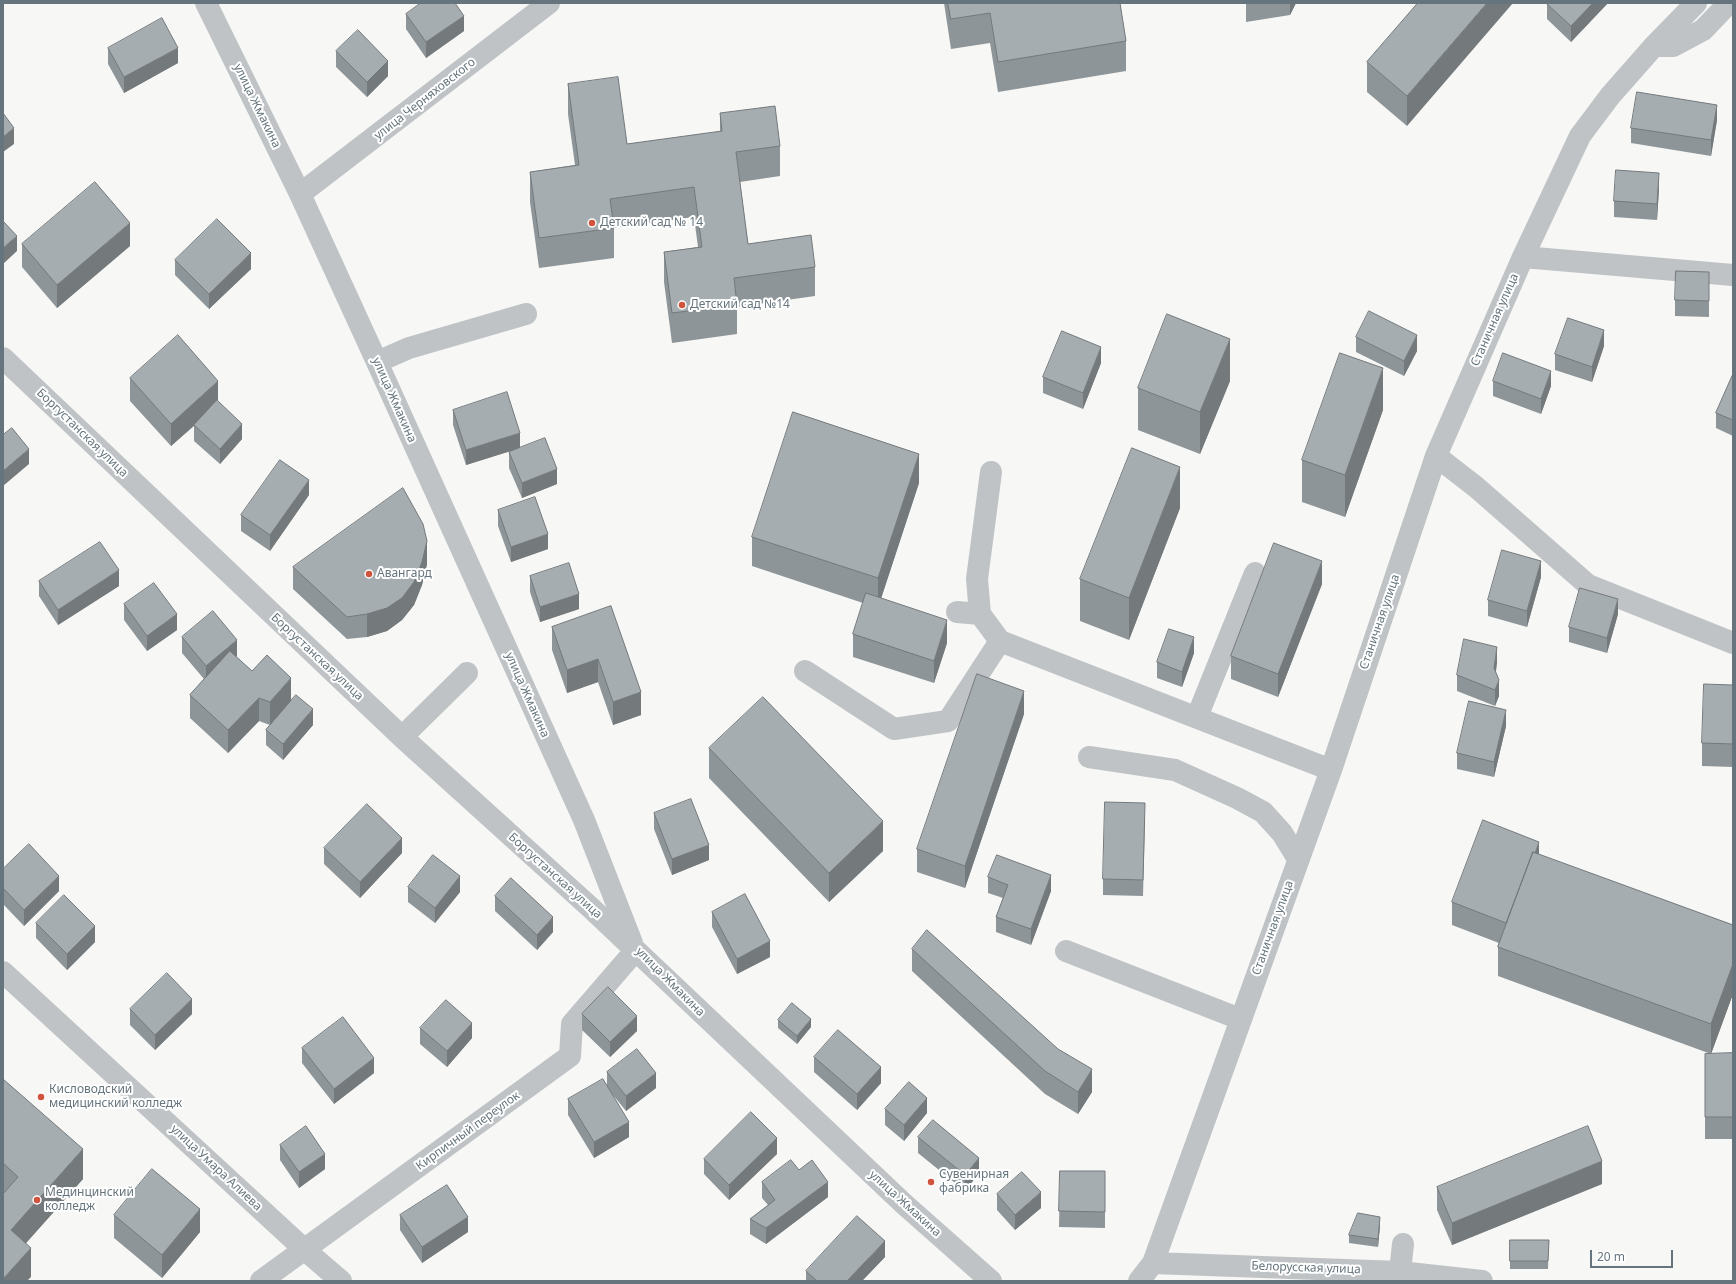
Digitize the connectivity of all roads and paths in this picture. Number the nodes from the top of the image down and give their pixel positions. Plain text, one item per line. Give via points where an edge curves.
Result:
1 (206, 3) edge
2 (549, 3) edge
3 (1696, 3) edge
4 (1729, 3) edge
5 (1654, 46) junction
6 (300, 194) junction
7 (1523, 257) junction
8 (1733, 275) edge
9 (526, 314) dead end
10 (3, 358) edge
11 (377, 362) junction
12 (1436, 456) junction
13 (991, 472) dead end
14 (1255, 573) dead end
15 (957, 612) dead end
16 (980, 614) junction
17 (1000, 641) junction
18 (1733, 643) edge
19 (805, 671) dead end
20 (467, 673) dead end
21 (1197, 717) junction
22 (402, 737) junction
23 (1089, 758) dead end
24 (1331, 770) junction
25 (1298, 859) junction
26 (635, 951) junction
27 (1066, 952) dead end
28 (3, 972) edge
29 (1240, 1019) junction
30 (1403, 1244) dead end
31 (305, 1250) junction
32 (1153, 1263) junction
33 (1409, 1275) edge
34 (261, 1281) edge
35 (341, 1281) edge
36 (991, 1281) edge
37 (1139, 1281) edge
38 (1482, 1281) edge

1 - 6 street, улица Жмакина
2 - 6 street, улица Черняховского
3 - 5 street, Станичная улица
4 - 5 street via 1703,30 1673,46
5 - 7 street, Станичная улица via 1610,96 1580,136
6 - 11 street, улица Жмакина
7 - 8 street
7 - 12 street, Станичная улица
9 - 11 street via 409,348
10 - 22 street, Боргустанская улица
11 - 26 street, улица Жмакина via 584,820
12 - 18 street via 1476,487 1588,585
12 - 24 street, Станичная улица
13 - 16 street via 977,579
14 - 21 street
15 - 16 street
16 - 17 street
17 - 19 street via 948,721 894,729
17 - 21 street
20 - 22 street
21 - 24 street
22 - 26 street, Боргустанская улица
23 - 25 street via 1175,770 1237,798 1263,812 1282,833
24 - 25 street, Станичная улица
25 - 29 street, Станичная улица
26 - 31 street, Кирпичный переулок via 572,1024 570,1056
26 - 36 street, улица Жмакина via 904,1204
27 - 29 street
28 - 31 street, улица Умара Алиева
29 - 32 street, Станичная улица
30 - 33 street
31 - 34 street, Кирпичный переулок
31 - 35 street, улица Умара Алиева
32 - 33 street, Белорусская улица
32 - 37 street, Станичная улица
33 - 38 street, Белорусская улица

